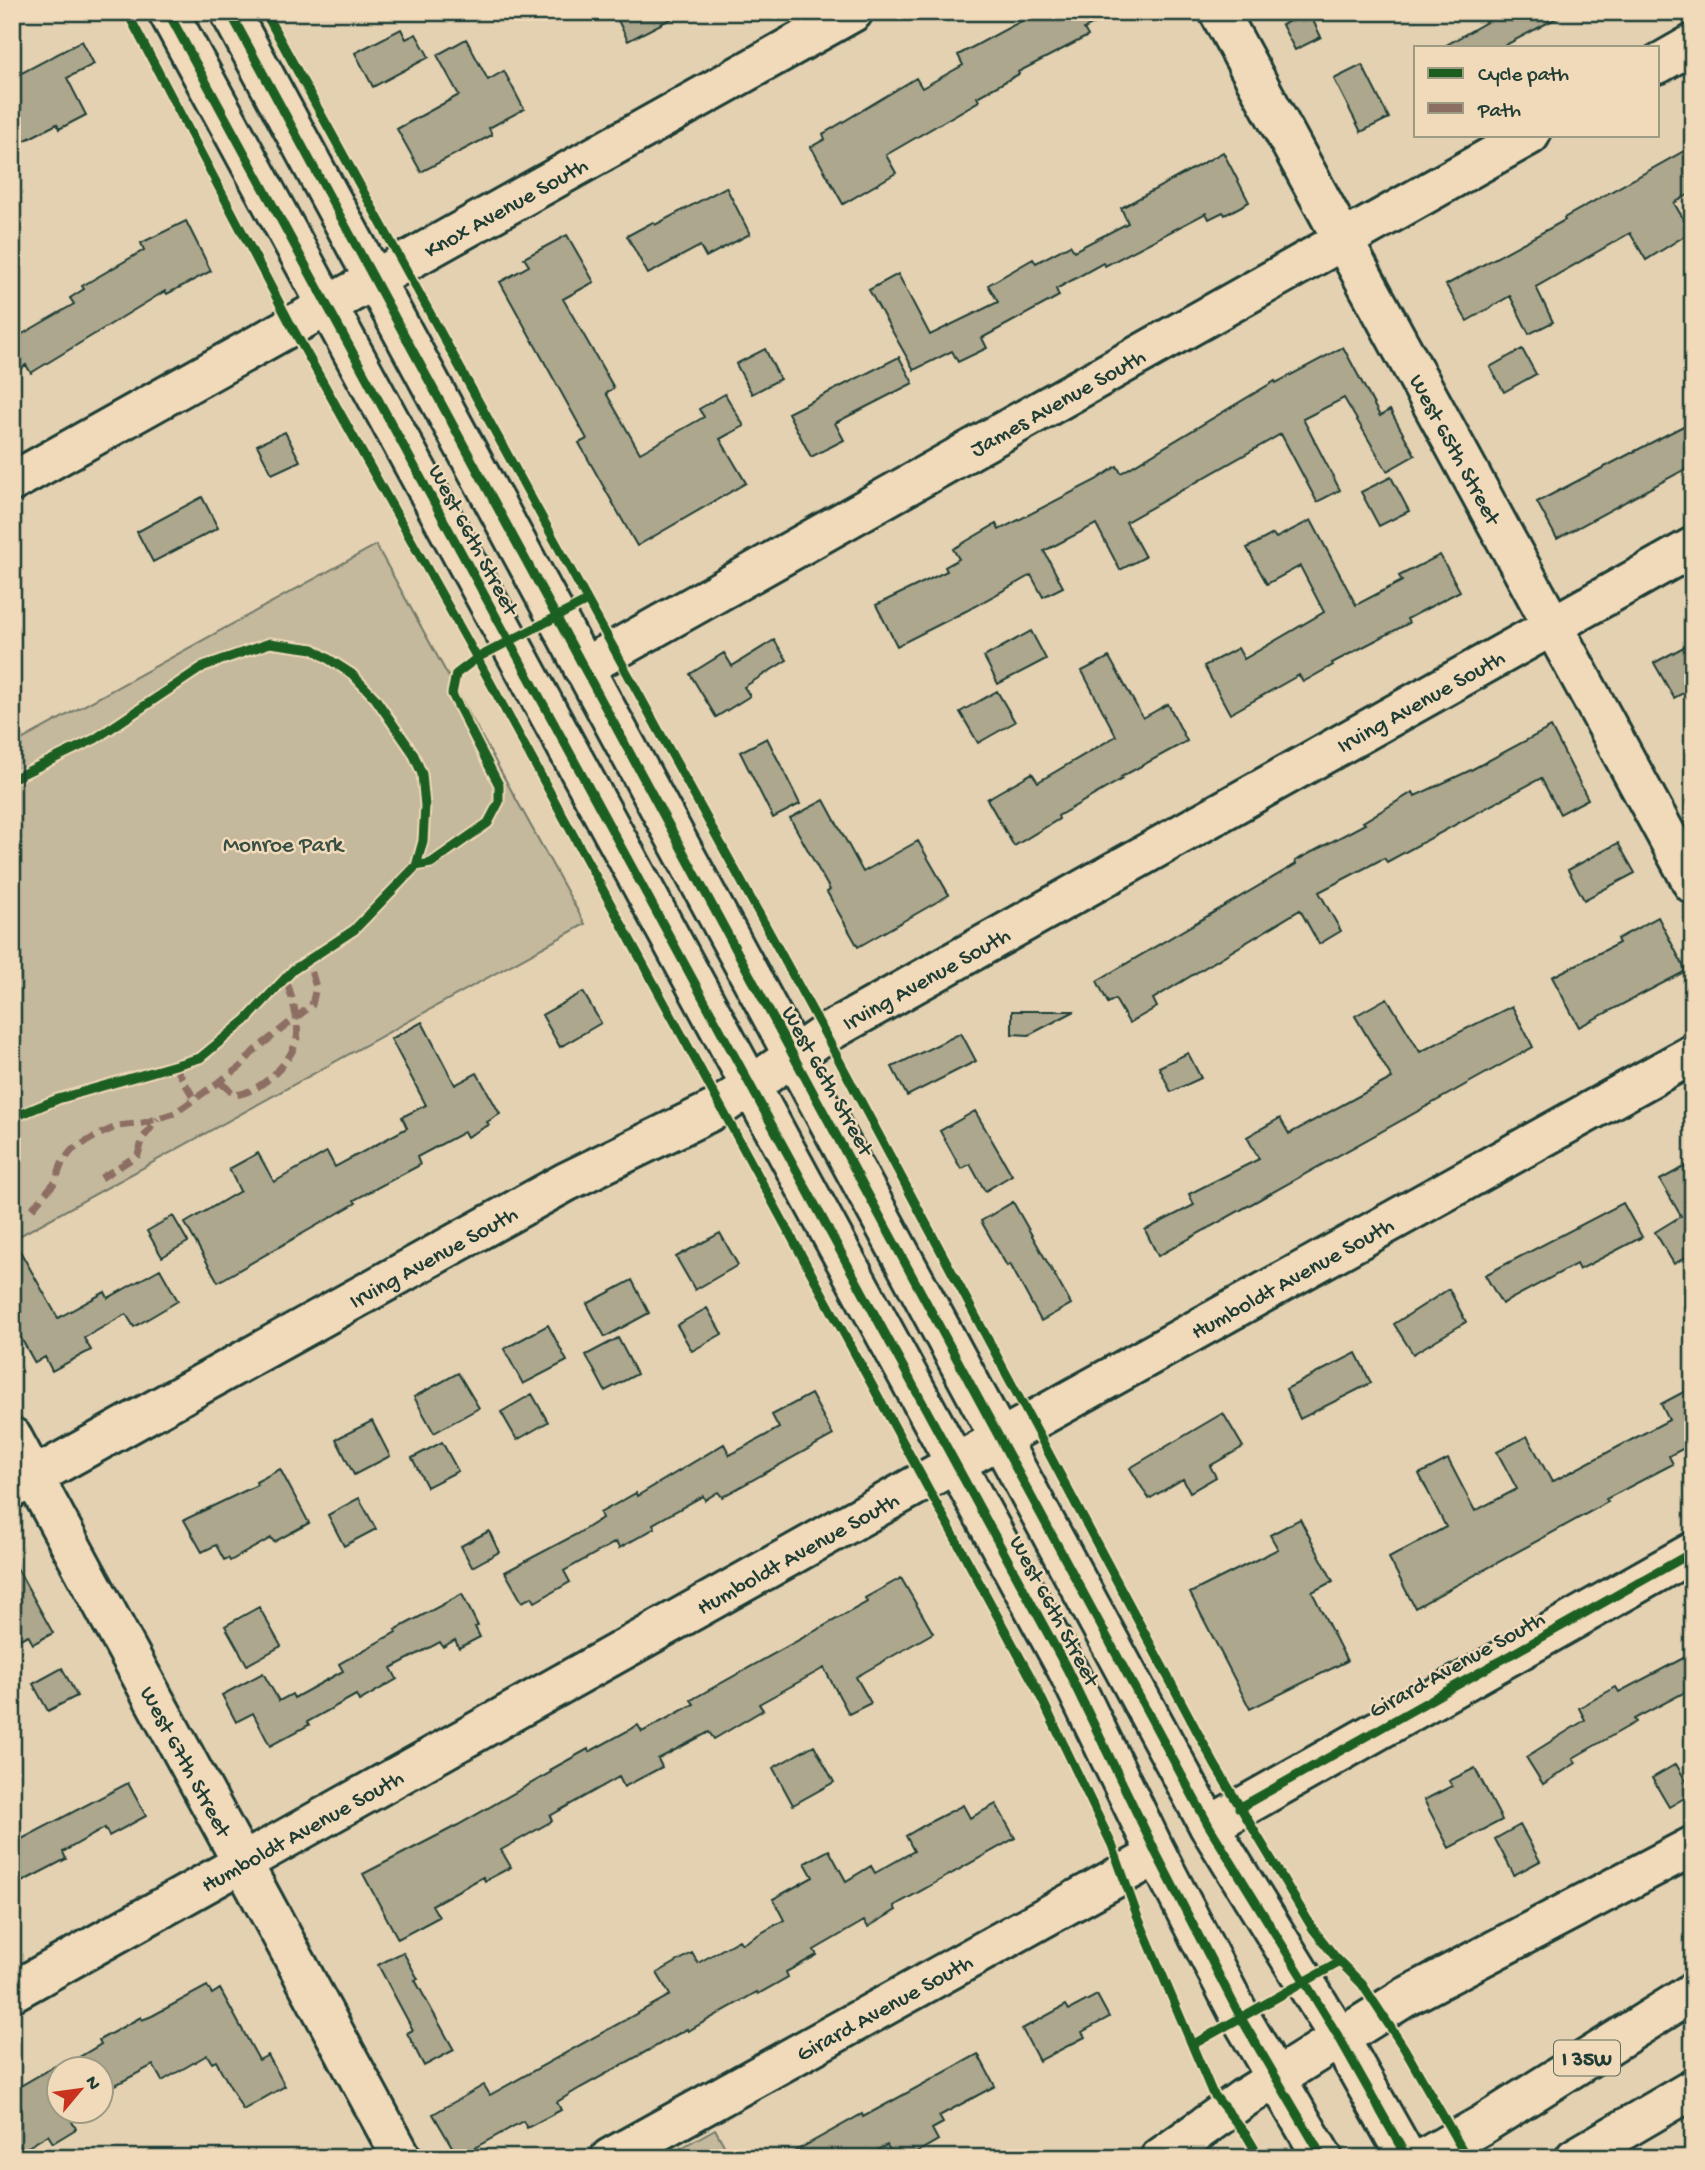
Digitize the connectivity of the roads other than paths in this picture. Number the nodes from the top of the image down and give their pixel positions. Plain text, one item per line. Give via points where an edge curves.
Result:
1 (168, 12) edge
2 (230, 12) edge
3 (853, 12) edge
4 (1220, 12) edge
5 (1693, 44) edge
6 (1660, 63) edge
7 (1528, 136) edge
8 (1342, 239) junction
9 (374, 281) junction
10 (327, 307) junction
11 (12, 482) edge
12 (1693, 547) edge
13 (1552, 626) junction
14 (583, 668) junction
15 (1693, 884) edge
16 (1693, 1054) edge
17 (794, 1056) junction
18 (750, 1086) junction
19 (12, 1437) edge
20 (1000, 1439) junction
21 (955, 1463) junction
22 (23, 1483) edge
23 (1693, 1552) edge
24 (1209, 1826) junction
25 (1693, 1846) edge
26 (1157, 1855) junction
27 (243, 1864) junction
28 (1693, 1992) edge
29 (12, 1993) edge
30 (1340, 2039) junction
31 (1277, 2077) junction
32 (1693, 2089) edge
33 (1693, 2102) edge
34 (1656, 2112) junction
35 (402, 2158) edge
36 (610, 2158) edge
37 (1160, 2158) edge
38 (1322, 2158) edge
39 (1407, 2158) edge
40 (1424, 2158) edge
41 (1575, 2158) edge

1 - 10 main road, West 66th Street
2 - 9 main road, West 66th Street
3 - 9 main road, Knox Avenue South
4 - 8 main road, West 65th Street
5 - 6 main road
7 - 8 main road, James Avenue South
8 - 13 main road, West 65th Street
8 - 14 main road, James Avenue South
9 - 10 main road, Knox Avenue South
9 - 14 main road, West 66th Street
10 - 11 main road, Knox Avenue South
10 - 18 main road, West 66th Street
12 - 13 main road, Irving Avenue South
13 - 15 main road, West 65th Street
13 - 17 main road, Irving Avenue South via 825,1034
14 - 17 main road, West 66th Street
16 - 20 main road, Humboldt Avenue South
17 - 18 main road, Irving Avenue South
17 - 20 main road, West 66th Street
18 - 21 main road, West 66th Street
18 - 22 main road, Irving Avenue South via 720,1107 566,1182
19 - 22 main road, West 67th Street
20 - 21 main road, Humboldt Avenue South
20 - 24 main road, West 66th Street
21 - 26 main road, West 66th Street via 1068,1669
21 - 27 main road, Humboldt Avenue South
22 - 27 main road, West 67th Street
23 - 24 main road, Girard Avenue South
24 - 30 main road, West 66th Street
25 - 30 main road via 1404,1998
26 - 31 main road, West 66th Street via 1241,2018
26 - 36 main road, Girard Avenue South
27 - 29 main road, Humboldt Avenue South
27 - 35 main road, West 67th Street
28 - 40 main road, I 35W
30 - 31 main road
30 - 39 main road, West 66th Street
31 - 37 main road
31 - 38 main road, West 66th Street
32 - 34 main road
33 - 34 main road
34 - 41 main road

